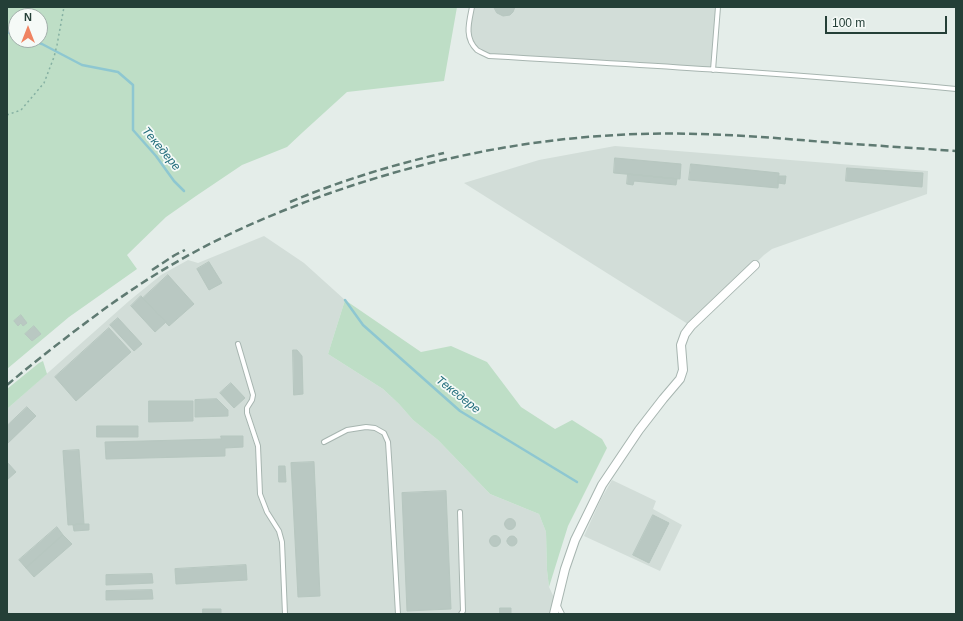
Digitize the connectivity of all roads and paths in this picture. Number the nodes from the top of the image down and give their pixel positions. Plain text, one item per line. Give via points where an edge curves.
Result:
1 (64, 7) edge
2 (472, 7) edge
3 (718, 7) edge
4 (713, 70) junction
5 (956, 89) edge
6 (7, 115) edge
7 (755, 265) dead end
8 (238, 344) dead end
9 (324, 442) dead end
10 (460, 512) dead end
11 (556, 602) junction
12 (285, 614) edge
13 (398, 614) edge
14 (461, 614) edge
15 (554, 614) edge
16 (562, 614) edge

1 - 6 path via 54,57 44,83 21,110
2 - 4 lane via 468,30 471,42 478,50 489,56
3 - 4 lane
4 - 5 lane
7 - 11 street via 685,334 681,346 683,370 680,379 638,430 602,485 575,540
8 - 12 lane via 253,394 247,413 258,446 260,494 282,542
9 - 13 lane via 347,430 366,427 384,433 388,442
10 - 14 lane via 463,611
11 - 15 street
11 - 16 lane

